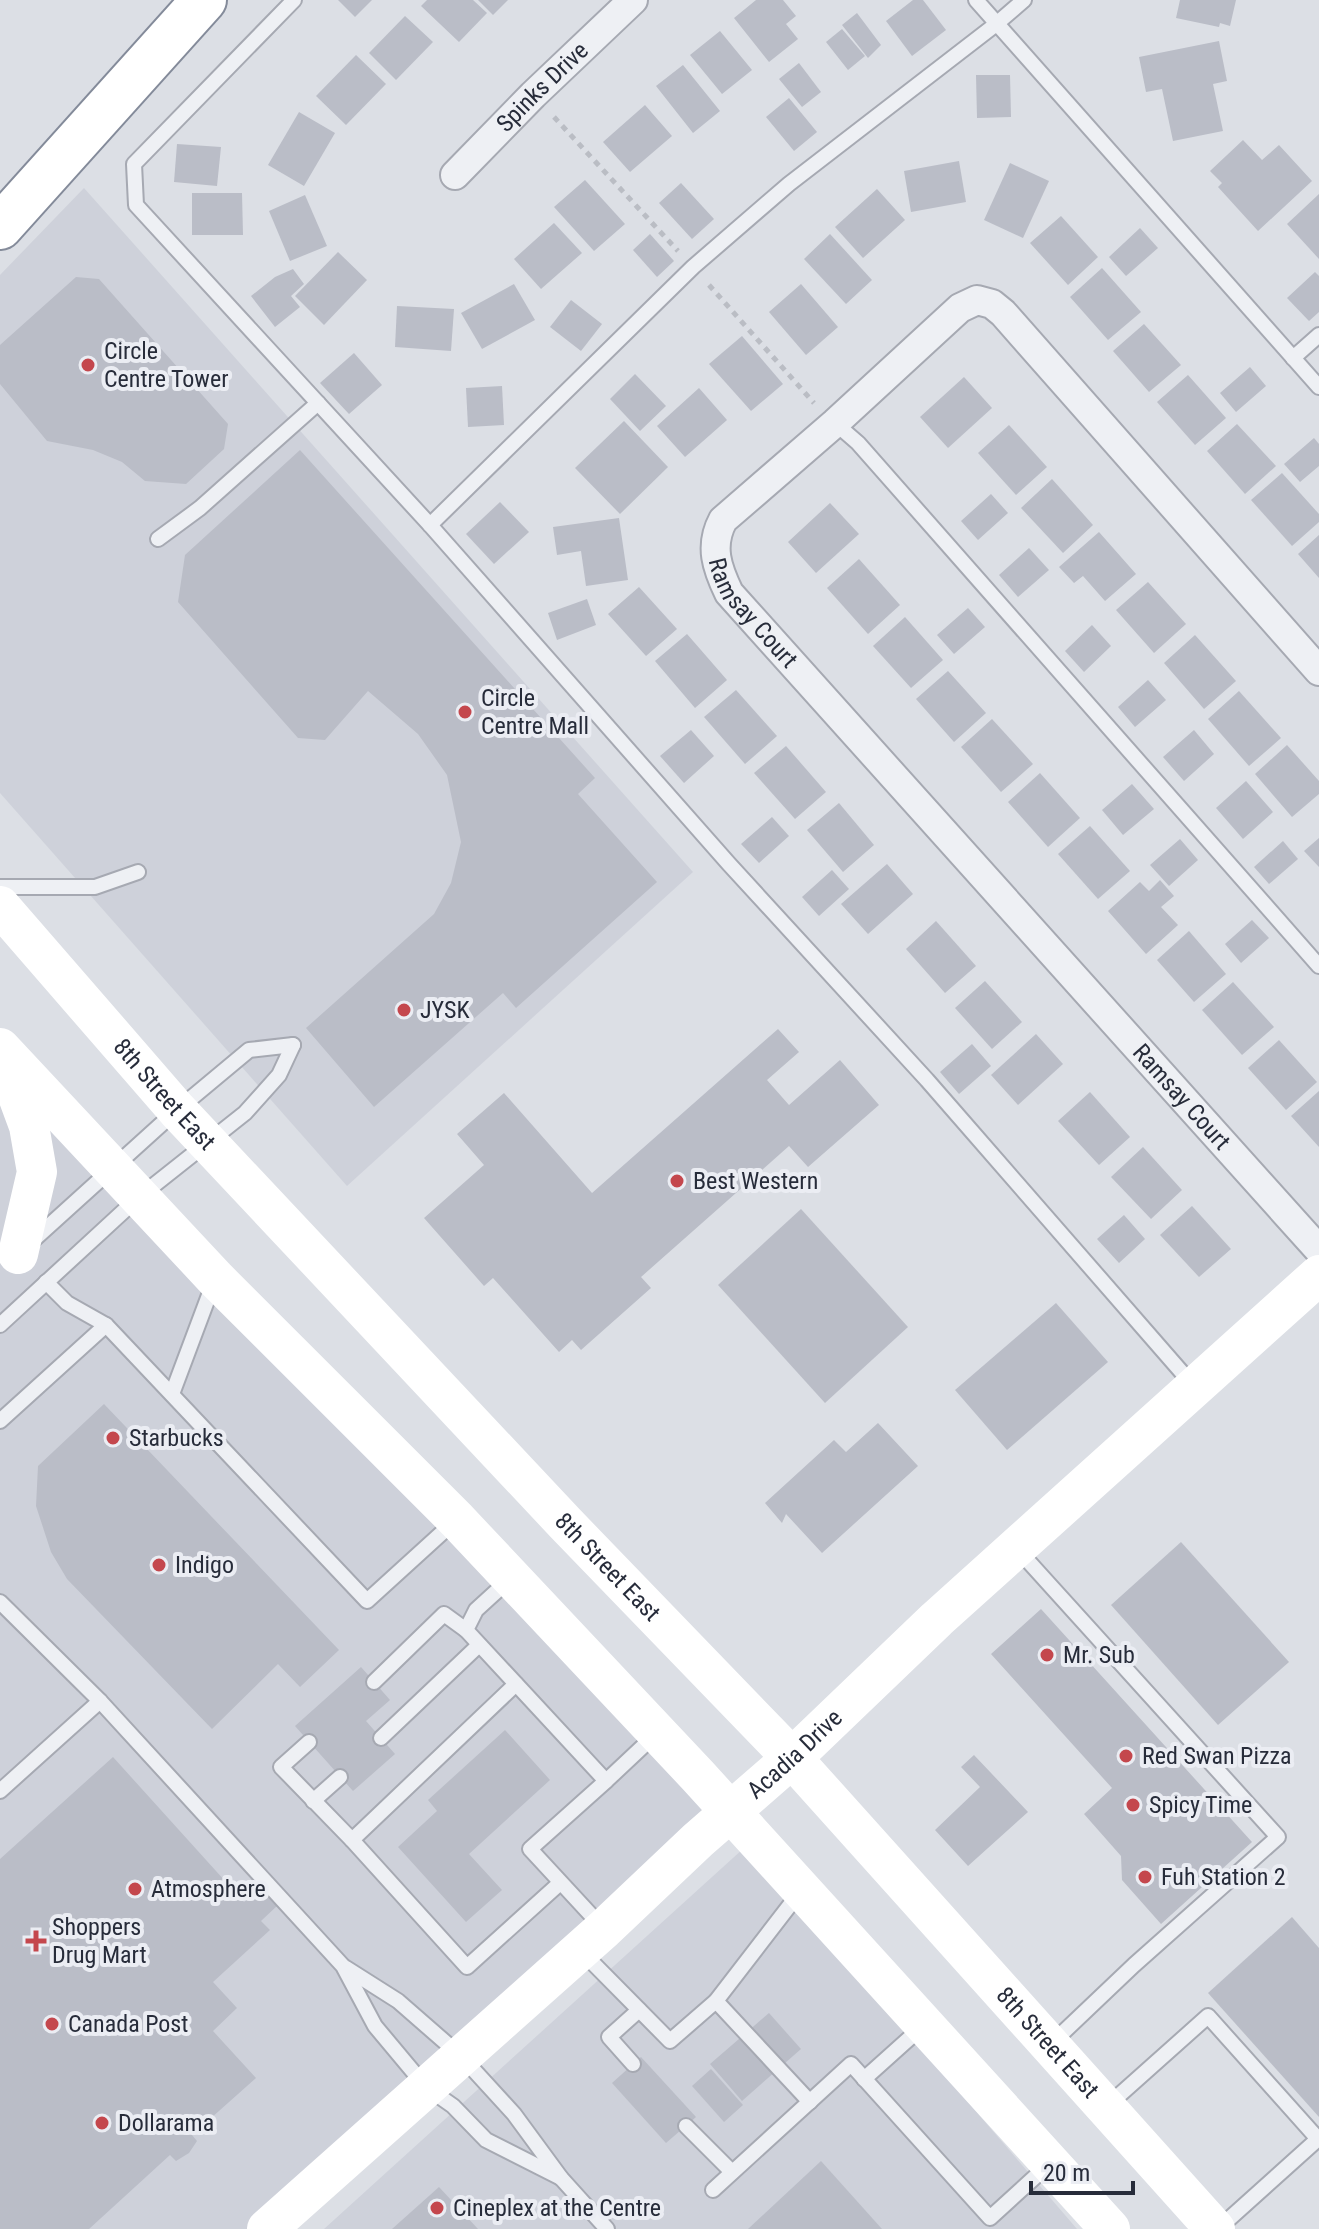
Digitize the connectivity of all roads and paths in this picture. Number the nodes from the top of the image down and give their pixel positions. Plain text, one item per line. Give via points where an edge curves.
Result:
1 (204, 0) edge
2 (294, 0) edge
3 (633, 0) edge
4 (976, 0) edge
5 (1024, 0) edge
6 (995, 25) junction
7 (455, 175) dead end
8 (0, 227) edge
9 (1319, 335) edge
10 (1293, 358) junction
11 (1319, 387) edge
12 (318, 403) junction
13 (835, 423) junction
14 (430, 525) junction
15 (158, 539) dead end
16 (1319, 671) edge
17 (138, 872) dead end
18 (0, 887) edge
19 (0, 906) edge
20 (1319, 966) edge
21 (0, 1048) edge
22 (177, 1110) junction
23 (208, 1143) junction
24 (112, 1168) junction
25 (139, 1197) junction
26 (1319, 1250) edge
27 (13, 1258) joint
28 (1319, 1275) edge
29 (215, 1278) junction
30 (46, 1282) junction
31 (0, 1325) edge
32 (106, 1325) junction
33 (1194, 1387) junction
34 (172, 1394) junction
35 (0, 1421) edge
36 (457, 1520) junction
37 (1016, 1548) junction
38 (510, 1578) junction
39 (0, 1602) edge
40 (466, 1630) junction
41 (479, 1645) junction
42 (374, 1682) dead end
43 (516, 1684) junction
44 (100, 1701) junction
45 (657, 1734) junction
46 (381, 1738) dead end
47 (309, 1742) dead end
48 (792, 1758) junction
49 (340, 1777) dead end
50 (606, 1781) junction
51 (0, 1791) edge
52 (313, 1801) junction
53 (730, 1813) junction
54 (352, 1840) junction
55 (560, 1883) junction
56 (801, 1890) junction
57 (592, 1939) junction
58 (343, 1966) junction
59 (716, 2001) junction
60 (639, 2010) junction
61 (925, 2024) junction
62 (1050, 2045) junction
63 (461, 2056) junction
64 (633, 2064) dead end
65 (864, 2079) junction
66 (426, 2087) junction
67 (810, 2102) junction
68 (1106, 2107) junction
69 (686, 2126) dead end
70 (1050, 2163) junction
71 (732, 2172) junction
72 (561, 2178) junction
73 (713, 2190) dead end
74 (267, 2229) edge
75 (607, 2229) edge
76 (1110, 2229) edge
77 (1217, 2229) edge

1 - 8 highway
2 - 12 lane via 134,164 136,205
3 - 7 street, Spinks Drive
4 - 6 lane
5 - 6 lane
6 - 10 lane
6 - 14 lane via 789,184 693,267
9 - 10 lane
10 - 11 lane
12 - 14 lane
12 - 15 lane
13 - 16 street, Ramsay Court via 960,308 977,300 992,304
13 - 20 lane
13 - 26 street, Ramsay Court via 723,520 714,548 729,593
14 - 33 lane
17 - 18 lane via 95,887
19 - 22 main road, 8th Street East
21 - 24 main road
21 - 27 main road via 29,1126 37,1172
22 - 23 main road, 8th Street East
22 - 23 lane via 249,1050 293,1045 279,1075
22 - 24 lane
23 - 25 lane
23 - 48 main road, 8th Street East
24 - 25 main road
24 - 27 lane
25 - 29 main road
25 - 30 lane
28 - 33 main road, Acadia Drive
29 - 34 lane
29 - 36 main road
30 - 31 lane
30 - 32 lane via 67,1303
32 - 34 lane
32 - 35 lane
33 - 37 main road, Acadia Drive
34 - 36 lane via 367,1601
36 - 38 main road
37 - 48 main road, Acadia Drive
37 - 62 lane via 1278,1837
38 - 40 lane via 476,1610
38 - 45 main road
39 - 44 lane
40 - 41 lane
40 - 42 lane via 444,1614
41 - 43 lane
41 - 46 lane
43 - 50 lane
43 - 54 lane
44 - 51 lane
44 - 58 lane
45 - 50 lane
45 - 53 main road
47 - 52 lane via 281,1767
48 - 53 main road, Acadia Drive
48 - 62 main road, 8th Street East
49 - 52 lane
50 - 55 lane via 530,1849
52 - 54 lane
53 - 56 main road
53 - 57 main road, Acadia Drive
54 - 55 lane via 467,1967
55 - 57 lane
56 - 59 lane
56 - 61 main road
57 - 60 lane
57 - 63 main road, Acadia Drive
58 - 63 lane via 398,2001
58 - 66 lane via 375,2026
59 - 60 lane via 670,2041
59 - 67 lane
60 - 64 lane via 609,2037
61 - 65 lane
61 - 70 main road
62 - 68 main road, 8th Street East
63 - 66 main road, Acadia Drive
63 - 72 lane via 514,2114
65 - 67 lane via 851,2064
65 - 70 lane via 990,2218
66 - 72 lane via 486,2140
66 - 74 main road, Acadia Drive
67 - 71 lane
68 - 77 main road, 8th Street East
68 - 77 lane via 1208,2016 1318,2139
69 - 71 lane
70 - 76 main road
71 - 73 lane
72 - 75 lane

